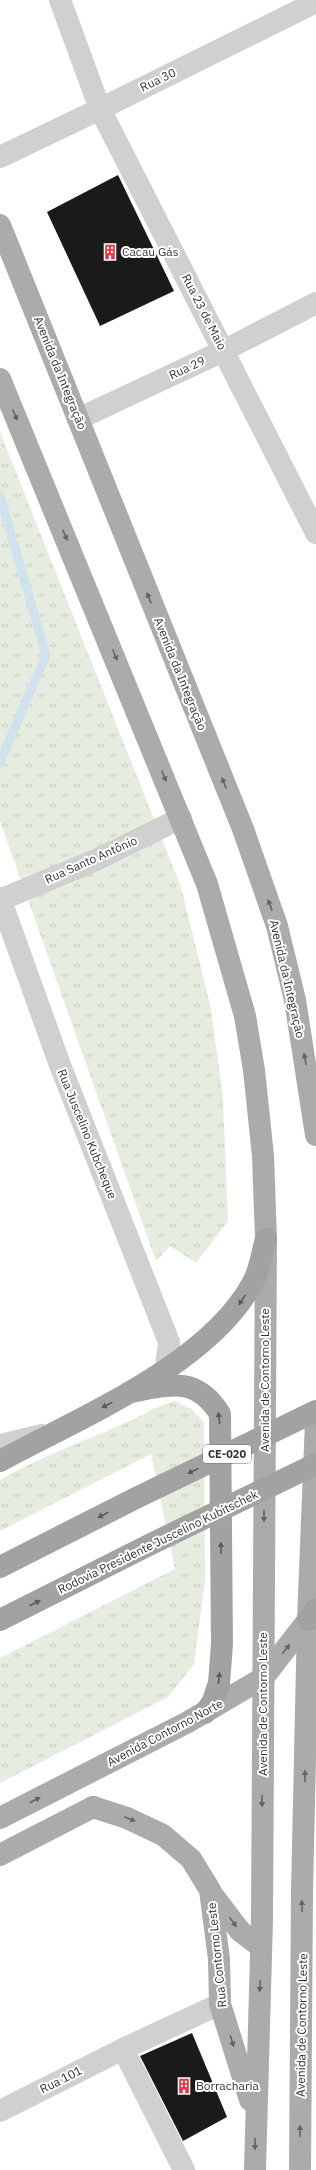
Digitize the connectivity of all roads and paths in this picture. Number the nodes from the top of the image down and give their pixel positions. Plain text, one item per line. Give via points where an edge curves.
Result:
1 (60, 0) edge
2 (316, 2) edge
3 (100, 109) junction
4 (0, 157) edge
5 (0, 225) edge
6 (316, 303) edge
7 (223, 351) junction
8 (2, 390) edge
9 (78, 419) junction
10 (316, 533) edge
11 (181, 818) junction
12 (0, 899) edge
13 (314, 1100) edge
14 (316, 1135) edge
15 (266, 1239) junction
16 (166, 1368) junction
17 (130, 1392) junction
18 (316, 1411) edge
19 (316, 1421) edge
20 (51, 1433) junction
21 (0, 1445) edge
22 (0, 1461) edge
23 (316, 1464) edge
24 (0, 1567) edge
25 (312, 1614) edge
26 (0, 1620) edge
27 (316, 1663) edge
28 (263, 1678) junction
29 (306, 1692) junction
30 (205, 1713) junction
31 (76, 1780) junction
32 (93, 1807) junction
33 (0, 1818) edge
34 (0, 1855) edge
35 (210, 1890) junction
36 (261, 1947) junction
37 (219, 1959) junction
38 (220, 2004) junction
39 (123, 2049) junction
40 (0, 2111) edge
41 (255, 2117) junction
42 (184, 2170) edge
43 (255, 2170) edge
44 (300, 2170) edge

1 - 3 street, Rua 23 de Maio
2 - 3 street, Rua 30
3 - 4 street, Rua 30
3 - 7 street, Rua 23 de Maio
5 - 9 main road, Avenida da Integração
6 - 7 street, Rua 29
7 - 9 street, Rua 29
7 - 10 street, Rua 23 de Maio
8 -> 11 main road
13 -> 9 main road, Avenida da Integração via 295,1000 277,926 242,829
11 - 12 street, Rua Santo Antônio via 96,860
11 - 15 main road via 207,884 245,1016 254,1070 263,1156
12 - 16 street, Rua Juscelino Kubcheque via 60,1065 169,1342
13 - 14 main road, Avenida da Integração
15 -> 16 highway via 254,1281 241,1303 222,1325
15 -> 28 main road, Avenida de Contorno Leste
16 - 17 highway
17 -> 20 highway
30 -> 17 highway via 214,1701 219,1683 222,1644 220,1414 212,1401 200,1390 170,1385
18 -> 24 highway, CE-020
19 - 25 main road, Avenida de Contorno Leste
20 - 21 street
20 - 22 highway
26 -> 23 highway, Rodovia Presidente Juscelino Kubitschek
28 -> 25 main road, Avenida Contorno Norte
25 - 29 main road, Avenida de Contorno Leste
27 - 29 street
28 - 30 main road, Avenida Contorno Norte
28 -> 36 main road, Avenida de Contorno Leste
44 -> 29 main road, Avenida de Contorno Leste
30 - 31 main road, Avenida Contorno Norte
31 - 32 main road
33 -> 31 main road, Avenida Contorno Norte
32 - 34 main road
32 -> 35 main road, Rua Contorno Leste via 127,1818 163,1835 191,1859
35 -> 36 main road via 240,1931
35 - 37 main road, Rua Contorno Leste
36 - 37 main road via 227,1949 221,1952
36 -> 41 main road, Avenida de Contorno Leste
37 - 38 main road, Rua Contorno Leste
38 - 39 street, Rua 101
38 -> 41 main road, Rua Contorno Leste
39 - 40 street, Rua 101
39 - 42 street
41 -> 43 main road, Avenida de Contorno Leste

